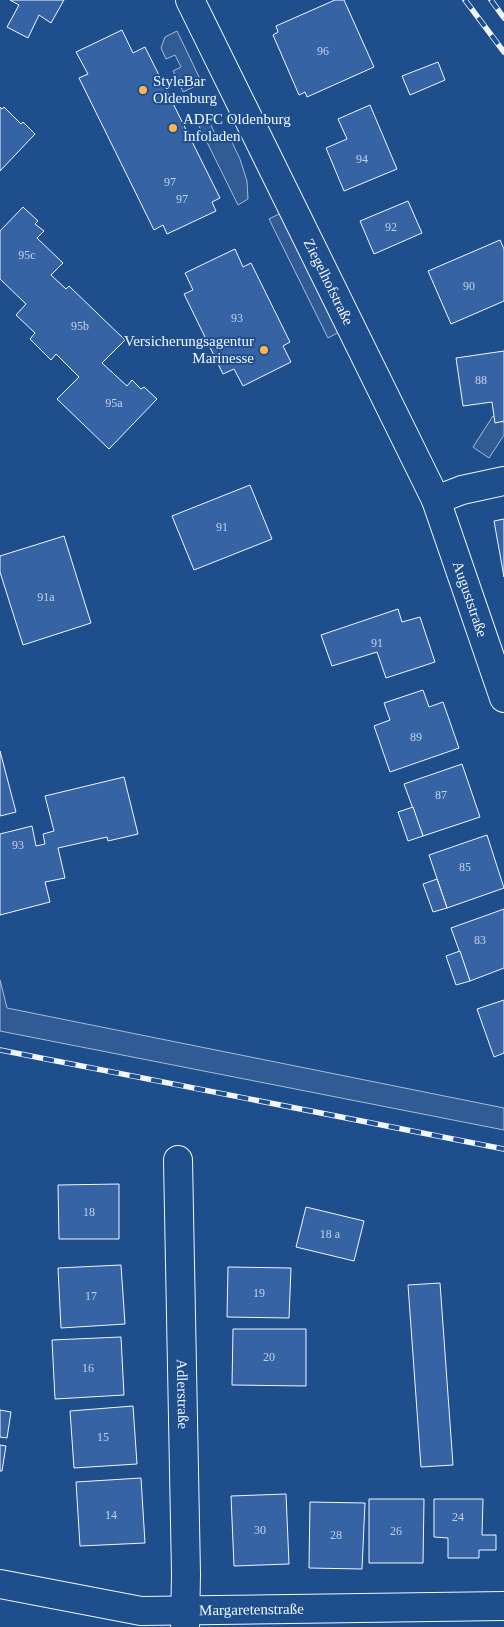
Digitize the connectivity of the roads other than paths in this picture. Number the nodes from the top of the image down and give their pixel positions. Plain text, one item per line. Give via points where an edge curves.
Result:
1 (190, 0) edge
2 (504, 482) edge
3 (436, 500) junction
4 (504, 698) edge
5 (178, 1160) dead end
6 (0, 1584) edge
7 (504, 1606) edge
8 (185, 1619) edge

1 - 3 street, Ziegelhofstraße
2 - 3 street via 462,490
3 - 4 street, Auguststraße
5 - 8 street, Adlerstraße
6 - 8 street, Margaretenstraße
7 - 8 street, Margaretenstraße

